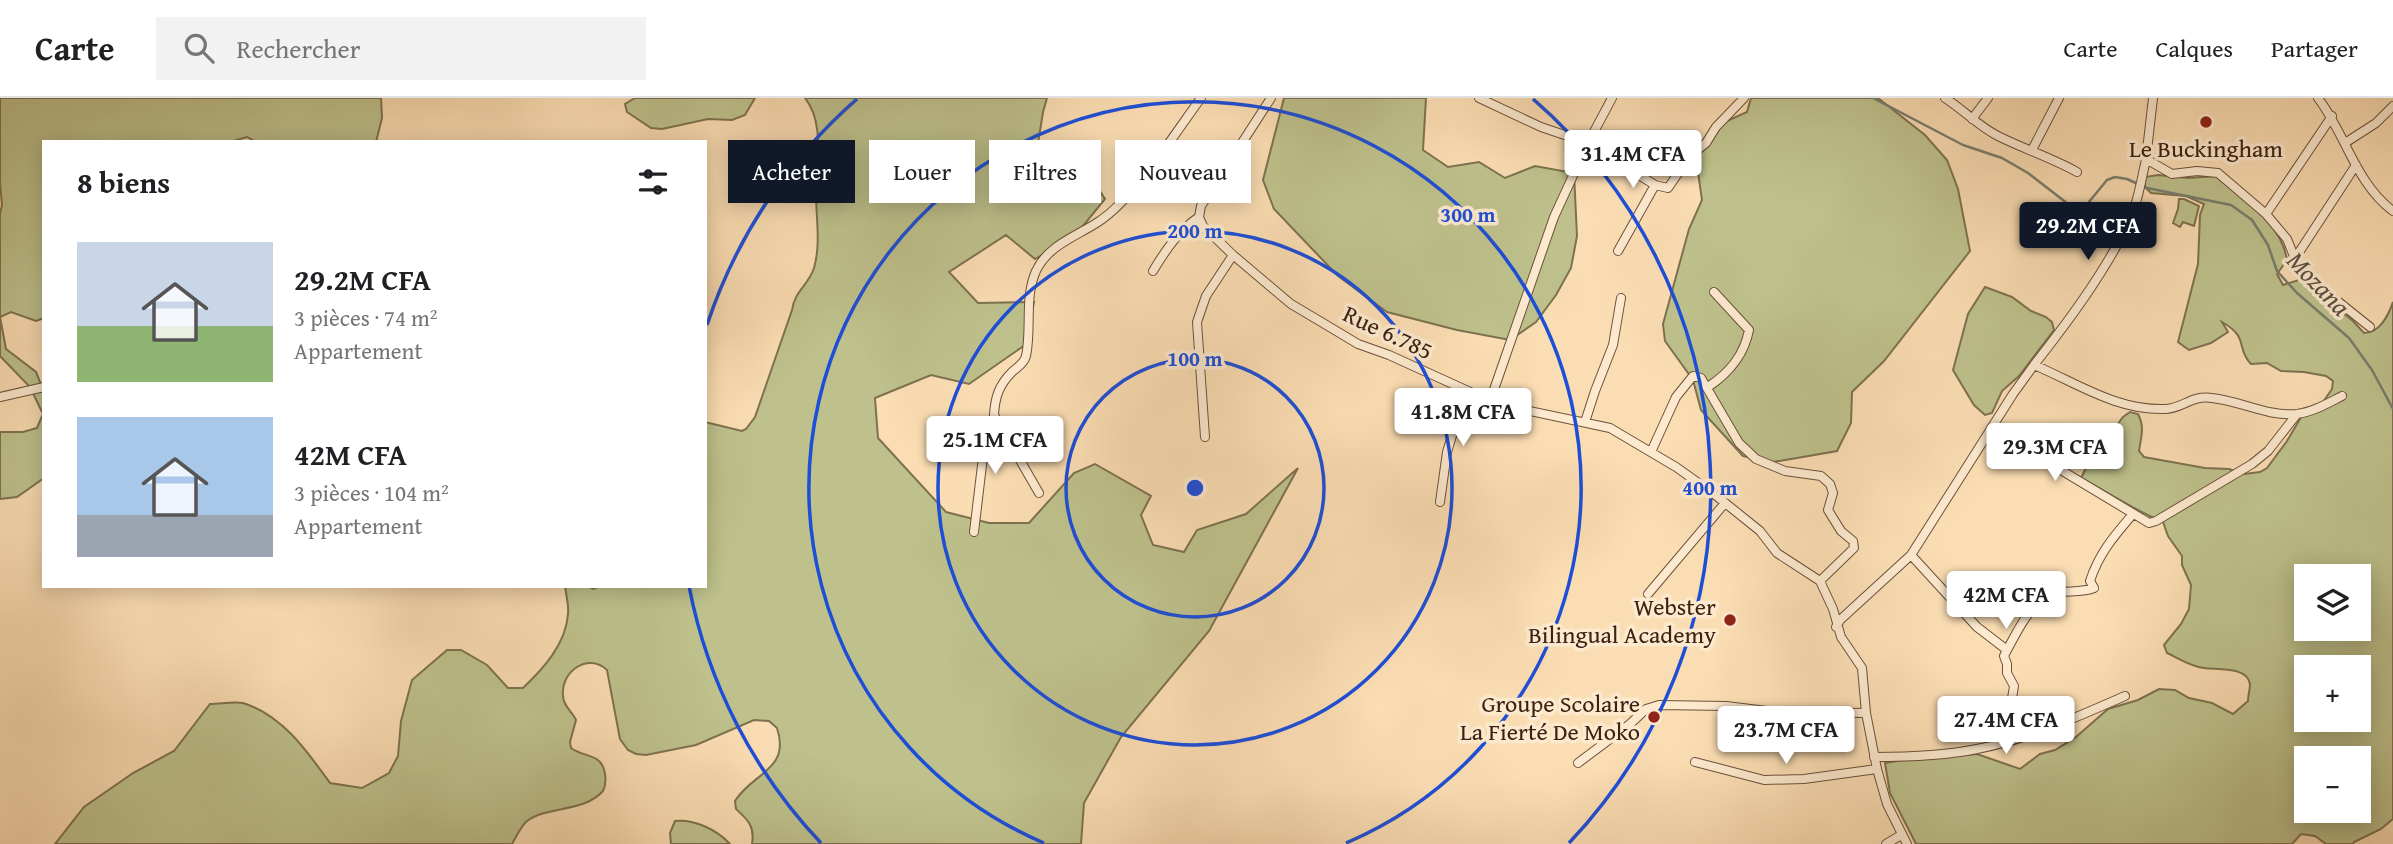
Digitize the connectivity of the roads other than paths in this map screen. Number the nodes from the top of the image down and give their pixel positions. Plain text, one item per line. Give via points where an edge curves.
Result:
1 (1201, 98) edge
2 (1271, 98) edge
3 (1479, 98) edge
4 (1612, 98) edge
5 (1744, 98) edge
6 (1945, 98) edge
7 (1988, 98) edge
8 (2059, 98) edge
9 (2153, 98) edge
10 (2318, 98) edge
11 (2393, 106) edge
12 (2332, 116) junction
13 (1972, 119) junction
14 (1588, 143) junction
15 (2345, 143) junction
16 (2032, 150) junction
17 (2146, 159) junction
18 (2356, 165) junction
19 (2077, 172) dead end
20 (1655, 185) junction
21 (2393, 211) edge
22 (2266, 214) junction
23 (1199, 217) junction
24 (1618, 251) dead end
25 (1233, 255) junction
26 (2294, 260) junction
27 (1153, 271) dead end
28 (1714, 292) dead end
29 (1621, 298) dead end
30 (2370, 327) dead end
31 (2034, 365) junction
32 (42, 387) edge
33 (1707, 387) junction
34 (1466, 390) junction
35 (2342, 396) dead end
36 (0, 397) edge
37 (1490, 401) junction
38 (2297, 414) junction
39 (994, 415) junction
40 (1585, 422) junction
41 (1992, 428) junction
42 (1205, 437) dead end
43 (1651, 452) junction
44 (1039, 493) dead end
45 (1440, 502) dead end
46 (1725, 503) junction
47 (2133, 514) junction
48 (974, 532) dead end
49 (1911, 555) junction
50 (1820, 582) junction
51 (1648, 594) dead end
52 (1836, 626) junction
53 (2007, 650) junction
54 (2125, 696) dead end
55 (1866, 713) junction
56 (2005, 742) junction
57 (1874, 757) junction
58 (1695, 762) dead end
59 (1578, 763) dead end
60 (1877, 769) junction
61 (1901, 835) junction
62 (1886, 844) edge
63 (1907, 844) edge

1 - 39 street via 1121,201 1100,221 1063,240 1038,267 1031,286 1025,359 999,387
2 - 23 street via 1201,206
3 - 14 street
4 - 14 street
5 - 20 street via 1690,156 1668,188
6 - 13 street
7 - 13 street
8 - 16 street
9 - 17 street
10 - 12 street
11 - 15 street
12 - 15 street
12 - 22 street
13 - 16 street
14 - 20 street
14 - 37 street via 1554,217
15 - 18 street
16 - 19 street
17 - 22 street via 2172,174 2218,173
17 - 31 street via 2126,227
18 - 21 street
18 - 26 street
20 - 24 street
22 - 26 street via 2287,239
23 - 25 street, Rue 6.785
23 - 27 street
25 - 34 street, Rue 6.785 via 1292,303 1358,344
25 - 42 street via 1206,296 1197,322
26 - 30 street via 2306,277
28 - 33 street via 1749,330 1738,359
29 - 40 street via 1613,345
31 - 38 street via 2096,396 2144,407 2167,409 2209,397
31 - 41 street
32 - 36 street
33 - 43 street via 1693,376 1686,382
33 - 50 street via 1739,443 1756,459 1785,471 1821,476 1830,484 1833,492 1828,510 1854,548
34 - 37 street, Rue 6.785
34 - 45 street via 1447,452
35 - 38 street
37 - 40 street, Rue 6.785
38 - 47 street via 2252,464 2156,521 2149,523
39 - 44 street
39 - 48 street via 983,457
40 - 43 street, Rue 6.785 via 1610,428
41 - 47 street
41 - 49 street
43 - 46 street, Rue 6.785
46 - 50 street, Rue 6.785 via 1760,531 1777,553
46 - 51 street
47 - 53 street via 2095,564 2090,581 2094,588 2049,595 2039,601
49 - 52 street
49 - 53 street via 1977,627
50 - 52 street
52 - 55 street via 1862,668
53 - 56 street via 2007,673 2014,686
54 - 56 street
55 - 57 street
55 - 59 street via 1659,705 1646,709
56 - 57 street via 1924,756
57 - 60 street
58 - 60 street via 1764,780
60 - 61 street
61 - 62 street
61 - 63 street

